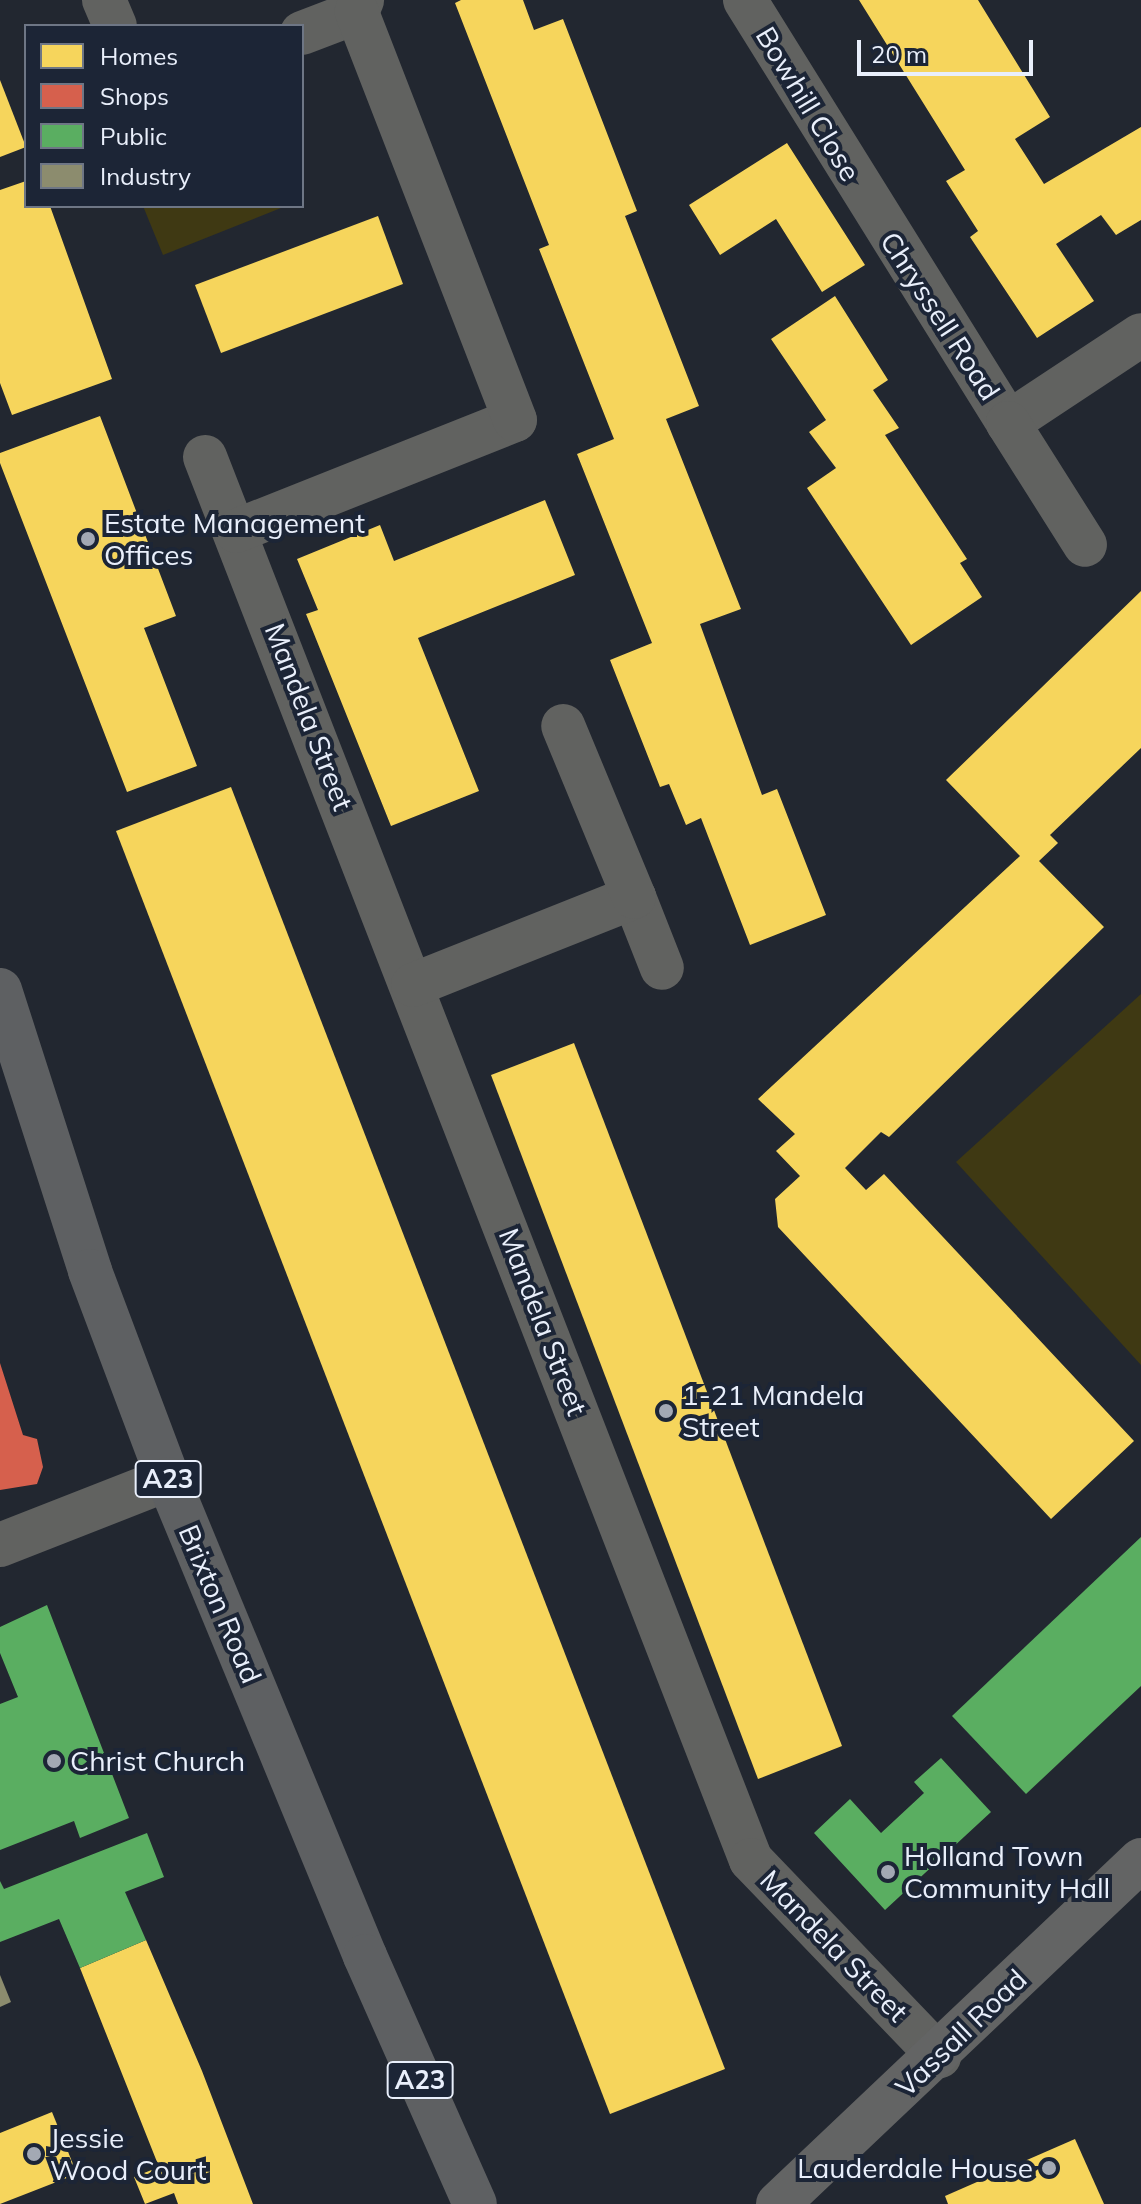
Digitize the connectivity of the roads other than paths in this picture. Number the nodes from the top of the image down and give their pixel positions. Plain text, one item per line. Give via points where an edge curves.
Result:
1 (104, 0) edge
2 (745, 0) edge
3 (360, 6) edge
4 (114, 24) edge
5 (304, 32) edge
6 (872, 208) joint
7 (1141, 335) edge
8 (1008, 423) junction
9 (205, 457) dead end
10 (236, 531) junction
11 (1085, 545) dead end
12 (563, 726) dead end
13 (634, 897) junction
14 (662, 968) dead end
15 (413, 985) junction
16 (0, 990) edge
17 (168, 1479) junction
18 (0, 1545) edge
19 (1141, 1860) edge
20 (939, 2056) junction
21 (475, 2204) edge
22 (778, 2204) edge

1 - 4 street
2 - 6 street, Bowhill Close
3 - 5 street
3 - 10 street via 515,420
6 - 8 street, Chryssell Road
7 - 8 street, Chryssell Road
8 - 11 street, Chryssell Road
9 - 10 street, Mandela Street
10 - 15 street, Mandela Street
12 - 13 street
13 - 14 street
13 - 15 street
15 - 20 street, Mandela Street via 751,1860
16 - 17 highway, Brixton Road / A23 via 90,1271
17 - 18 street
17 - 21 highway, Brixton Road / A23 via 365,1956
19 - 20 street, Vassall Road
20 - 22 street, Vassall Road

